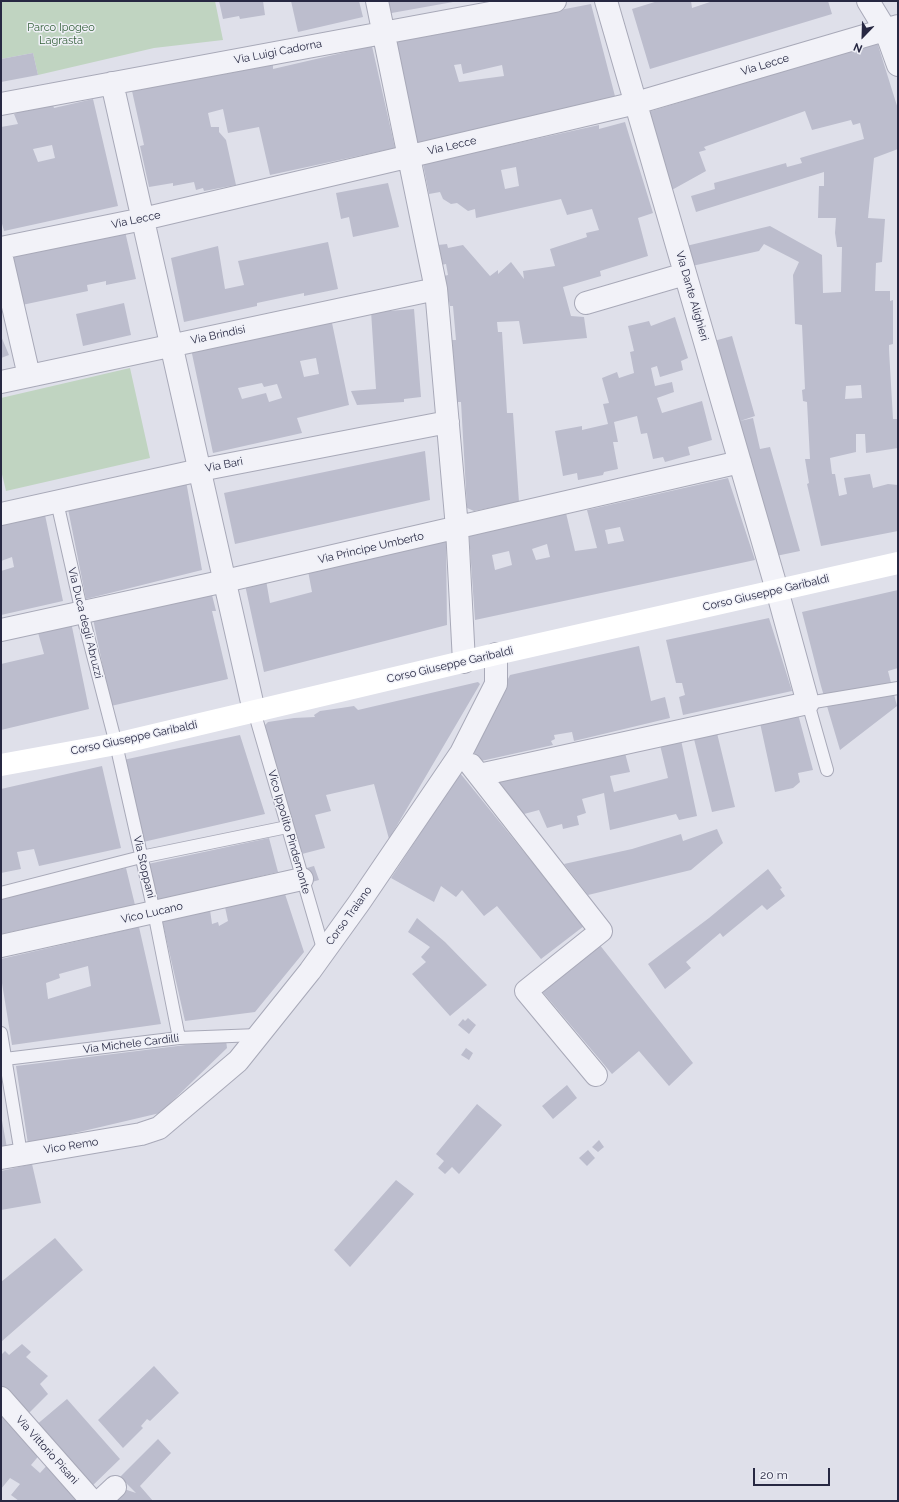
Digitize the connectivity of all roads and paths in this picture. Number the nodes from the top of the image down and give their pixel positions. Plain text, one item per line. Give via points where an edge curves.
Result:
1 (377, 1) edge
2 (555, 1) edge
3 (606, 1) edge
4 (868, 1) edge
5 (891, 28) edge
6 (385, 32) junction
7 (898, 64) edge
8 (112, 83) junction
9 (636, 103) junction
10 (1, 104) edge
11 (410, 156) junction
12 (143, 219) junction
13 (1, 248) edge
14 (1, 254) edge
15 (685, 274) junction
16 (436, 289) junction
17 (586, 303) dead end
18 (172, 345) junction
19 (29, 376) junction
20 (1, 382) edge
21 (448, 422) junction
22 (740, 462) junction
23 (200, 470) junction
24 (57, 502) junction
25 (1, 514) edge
26 (457, 528) junction
27 (898, 563) edge
28 (225, 581) junction
29 (777, 590) junction
30 (82, 613) junction
31 (1, 630) edge
32 (496, 654) junction
33 (464, 662) junction
34 (898, 688) edge
35 (808, 702) junction
36 (254, 711) junction
37 (116, 744) junction
38 (461, 753) junction
39 (1, 765) edge
40 (827, 770) dead end
41 (479, 775) junction
42 (287, 827) junction
43 (141, 857) junction
44 (302, 879) junction
45 (1, 893) edge
46 (154, 912) junction
47 (1, 946) edge
48 (324, 952) junction
49 (1, 1033) edge
50 (258, 1035) junction
51 (179, 1038) junction
52 (5, 1059) junction
53 (596, 1075) dead end
54 (141, 1134) joint
55 (11, 1156) edge
56 (1, 1398) edge
57 (92, 1501) edge

1 - 6 street
2 - 6 street, Via Luigi Cadorna
3 - 9 street, Via Dante Alighieri
4 - 5 street
5 - 7 street
5 - 9 street, Via Lecce
6 - 8 street, Via Luigi Cadorna
6 - 11 street
8 - 10 street, Via Luigi Cadorna
8 - 12 street
9 - 11 street, Via Lecce
9 - 15 street, Via Dante Alighieri
11 - 12 street, Via Lecce
11 - 16 street
12 - 13 street, Via Lecce
12 - 18 street
14 - 19 street
15 - 17 street
15 - 22 street, Via Dante Alighieri
16 - 18 street, Via Brindisi
16 - 21 street
18 - 19 street, Via Brindisi
18 - 23 street
19 - 20 street, Via Brindisi
21 - 23 street, Via Bari
21 - 26 street
22 - 26 street, Via Principe Umberto
22 - 29 street, Via Dante Alighieri
23 - 24 street, Via Bari
23 - 28 street
24 - 25 street, Via Bari
24 - 30 lane, Via Duca degli Abruzzi
26 - 28 street, Via Principe Umberto
26 - 33 street
27 - 29 street, Corso Giuseppe Garibaldi
28 - 30 street, Via Principe Umberto
28 - 36 street
29 - 32 street, Corso Giuseppe Garibaldi
29 - 35 street, Via Dante Alighieri
30 - 31 street, Via Principe Umberto
30 - 37 lane, Via Duca degli Abruzzi
32 - 33 street, Corso Giuseppe Garibaldi
32 - 38 street, Corso Traiano via 496,684
33 - 36 street, Corso Giuseppe Garibaldi
34 - 35 lane
35 - 40 lane
35 - 41 street
36 - 37 street, Corso Giuseppe Garibaldi
36 - 42 lane, Vico Ippolito Pindemonte
37 - 39 street, Corso Giuseppe Garibaldi
37 - 43 lane, Via Stoppani
38 - 41 street
38 - 48 street, Corso Traiano
41 - 53 street via 601,932 526,991
42 - 43 lane
42 - 44 lane, Vico Ippolito Pindemonte
43 - 45 lane
43 - 46 lane, Via Stoppani
44 - 46 street, Vico Lucano
44 - 48 lane, Vico Ippolito Pindemonte
46 - 47 street, Vico Lucano
46 - 51 lane, Via Stoppani
48 - 50 street, Corso Traiano
49 - 52 lane
50 - 51 lane, Via Michele Cardilli
50 - 54 street, Corso Traiano via 238,1061 159,1128
51 - 52 lane, Via Michele Cardilli
52 - 55 lane
54 - 55 street, Vico Remo
56 - 57 street, Via Vittorio Pisani

